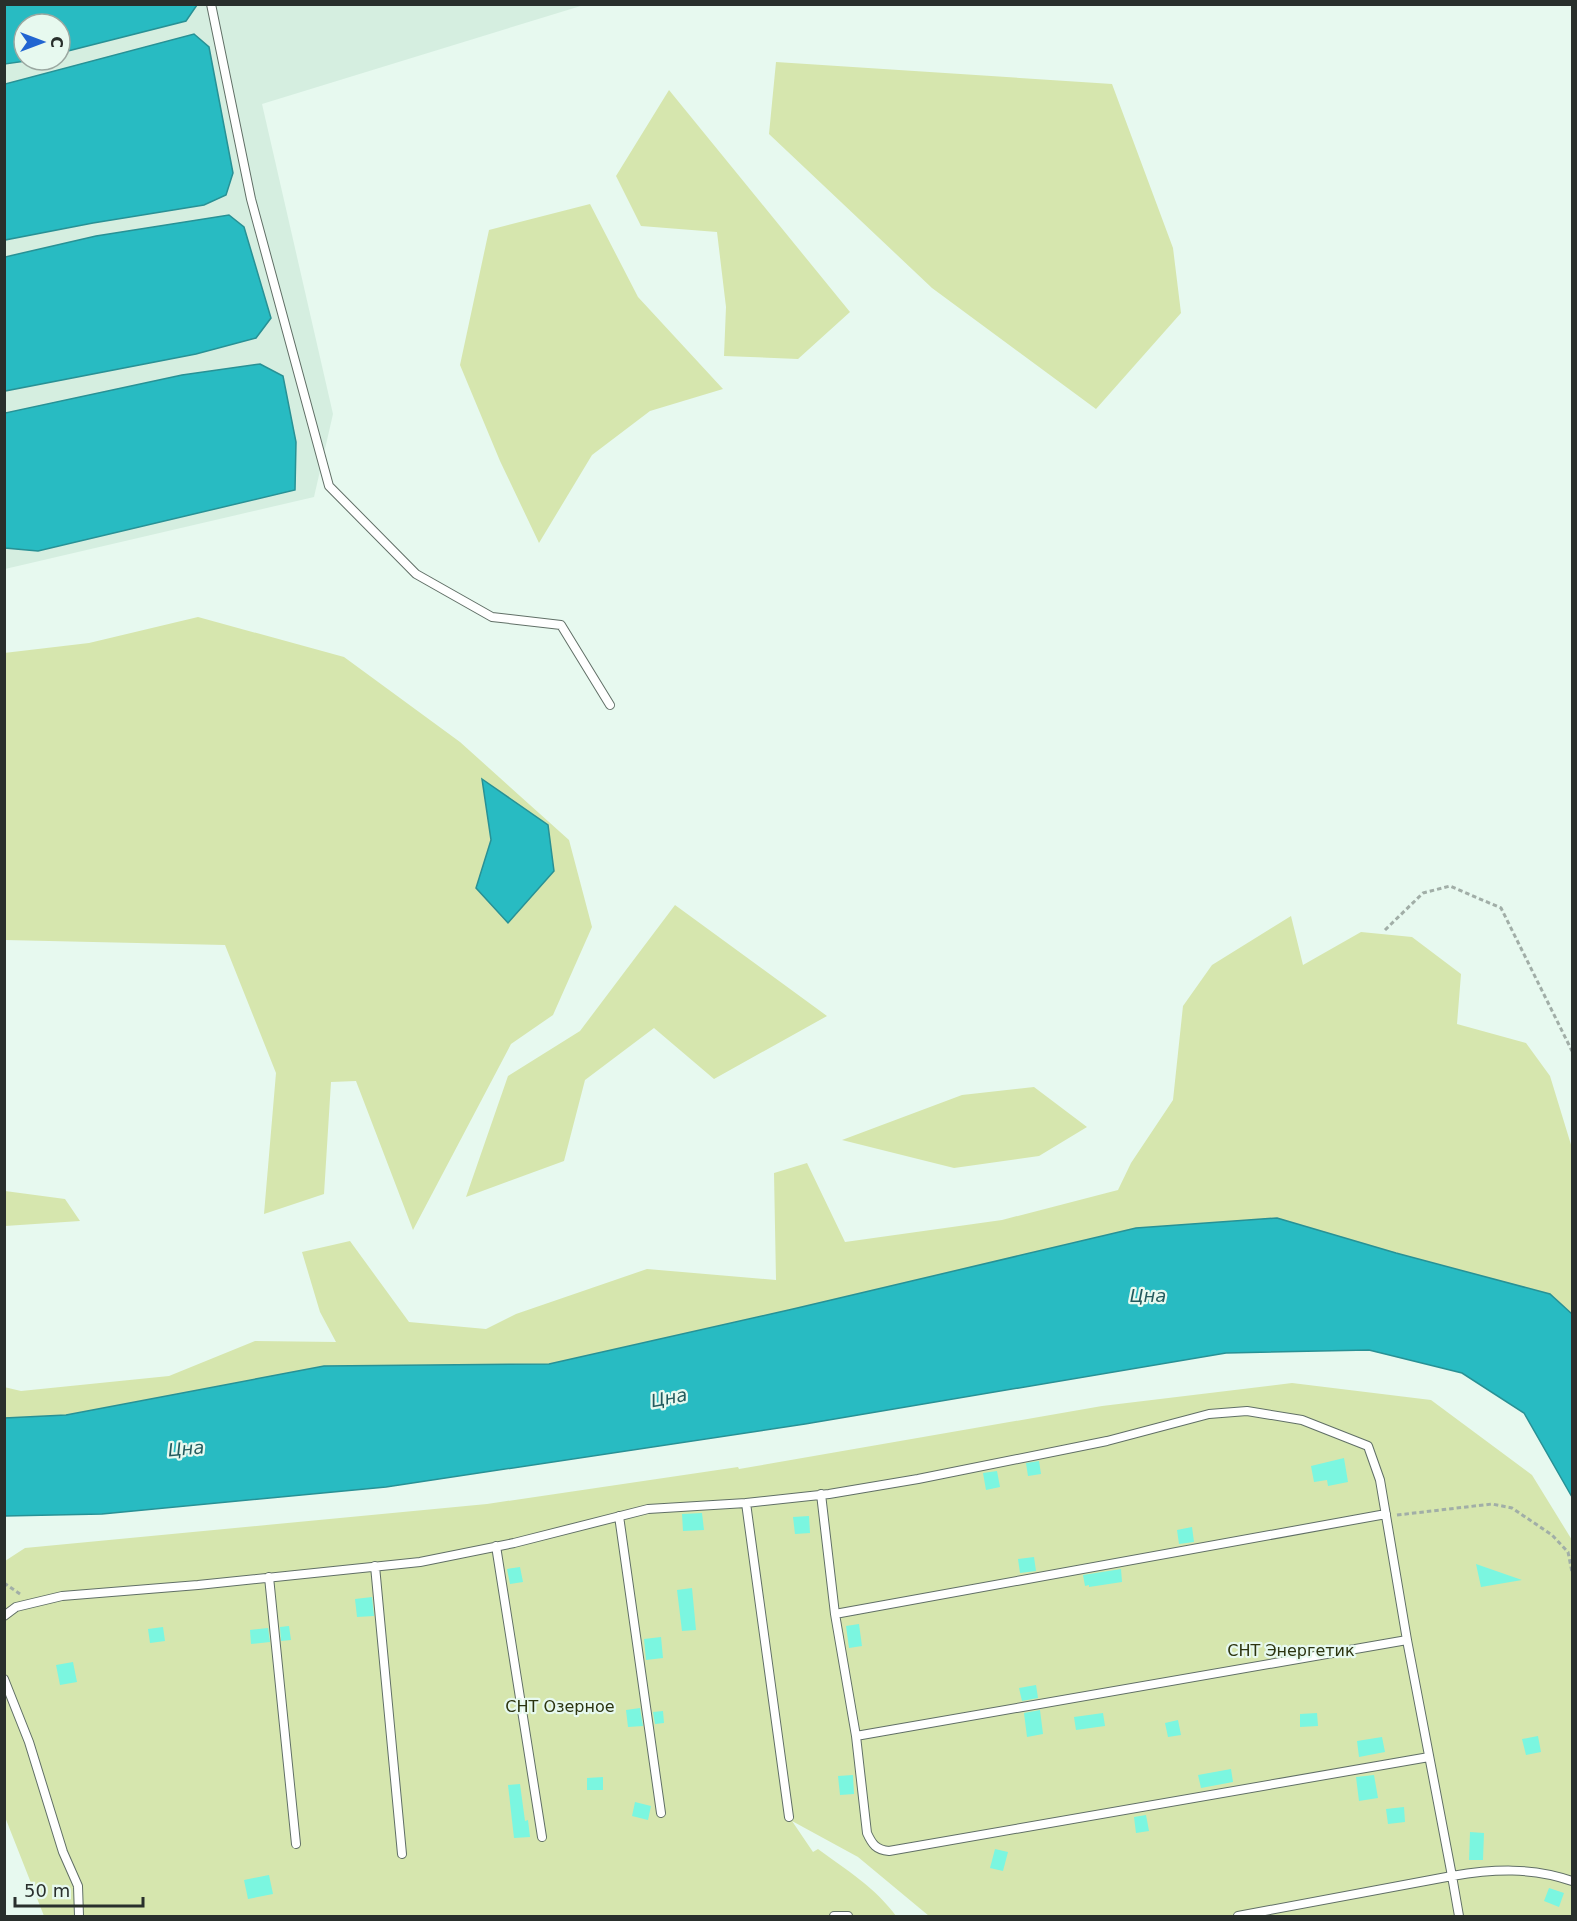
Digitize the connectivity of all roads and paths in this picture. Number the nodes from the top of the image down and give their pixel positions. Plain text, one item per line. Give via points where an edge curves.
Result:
1 (211, 4) edge
2 (610, 705) dead end
3 (1385, 930) dead end
4 (1572, 1051) edge
5 (821, 1494) junction
6 (746, 1503) junction
7 (1386, 1514) junction
8 (619, 1516) junction
9 (496, 1546) junction
10 (375, 1566) junction
11 (1572, 1572) edge
12 (269, 1577) junction
13 (835, 1614) junction
14 (4, 1616) edge
15 (1407, 1640) junction
16 (4, 1679) edge
17 (856, 1736) junction
18 (1429, 1756) junction
19 (661, 1813) dead end
20 (789, 1817) dead end
21 (542, 1837) dead end
22 (296, 1844) dead end
23 (402, 1854) dead end
24 (1452, 1876) junction
25 (1572, 1881) edge
26 (79, 1917) edge
27 (834, 1917) edge
28 (848, 1917) edge
29 (1238, 1917) edge
30 (1459, 1917) edge

1 - 2 lane via 251,199 329,486 416,574 492,617 561,625
3 - 4 path via 1423,893 1450,886 1501,908
5 - 6 lane
5 - 7 lane via 1107,1441 1209,1414 1247,1411 1302,1420 1368,1446
5 - 13 lane
6 - 8 lane via 648,1509
6 - 20 lane
7 - 11 path via 1492,1504 1512,1508 1552,1535 1568,1552
7 - 13 lane
7 - 15 lane
8 - 9 lane
8 - 19 lane
9 - 10 lane via 420,1562
9 - 21 lane
10 - 12 lane
10 - 23 lane
12 - 14 lane via 62,1596 16,1607
12 - 22 lane
13 - 17 lane
15 - 17 lane
15 - 18 lane
16 - 26 lane via 78,1886
17 - 18 lane via 867,1833 872,1844 882,1851
18 - 24 lane
24 - 25 lane via 1517,1869
24 - 29 lane
24 - 30 lane
27 - 28 lane

